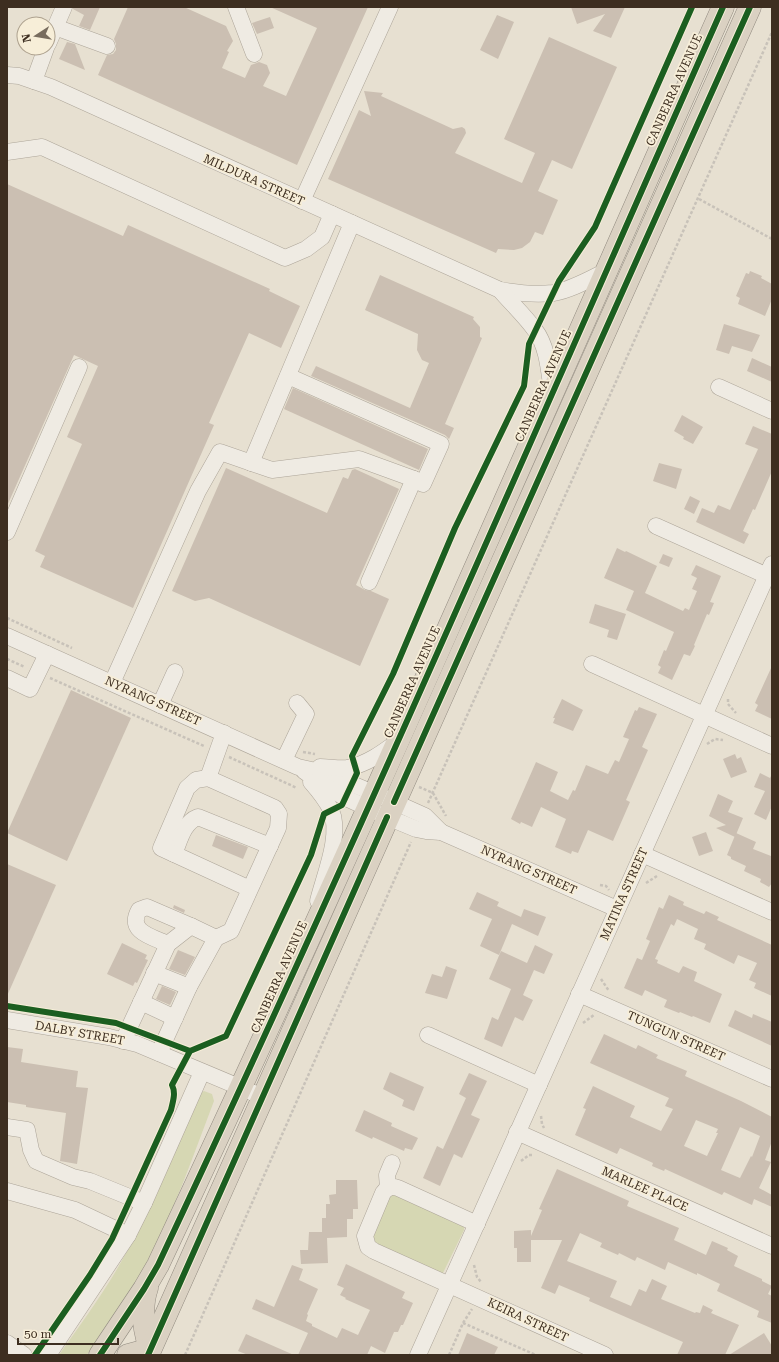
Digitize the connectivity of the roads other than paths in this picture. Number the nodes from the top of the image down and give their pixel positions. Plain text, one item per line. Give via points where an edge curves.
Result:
1 (64, 7) edge
2 (236, 7) edge
3 (390, 7) edge
4 (723, 7) edge
5 (750, 7) edge
6 (56, 25) edge
7 (56, 27) edge
8 (107, 46) dead end
9 (254, 54) dead end
10 (43, 56) edge
11 (7, 75) edge
12 (34, 81) junction
13 (7, 152) edge
14 (302, 201) junction
15 (332, 214) junction
16 (352, 223) junction
17 (606, 271) junction
18 (500, 290) junction
19 (79, 367) dead end
20 (288, 376) junction
21 (719, 387) dead end
22 (552, 392) junction
23 (772, 411) edge
24 (251, 462) junction
25 (414, 479) junction
26 (656, 526) dead end
27 (7, 532) edge
28 (770, 573) edge
29 (369, 582) dead end
30 (7, 636) edge
31 (47, 654) junction
32 (592, 664) dead end
33 (170, 670) dead end
34 (7, 678) edge
35 (112, 683) junction
36 (155, 703) junction
37 (296, 703) dead end
38 (705, 715) junction
39 (224, 733) junction
40 (397, 742) junction
41 (772, 746) edge
42 (291, 764) junction
43 (208, 778) junction
44 (381, 805) junction
45 (270, 846) junction
46 (174, 854) junction
47 (642, 854) junction
48 (250, 889) junction
49 (620, 904) junction
50 (772, 912) edge
51 (191, 926) junction
52 (216, 938) junction
53 (307, 941) junction
54 (168, 944) junction
55 (154, 973) junction
56 (189, 987) junction
57 (579, 994) junction
58 (141, 1002) junction
59 (175, 1018) junction
60 (7, 1020) edge
61 (428, 1035) dead end
62 (123, 1041) junction
63 (159, 1054) junction
64 (202, 1072) junction
65 (772, 1079) edge
66 (539, 1085) junction
67 (241, 1088) junction
68 (263, 1097) junction
69 (7, 1128) edge
70 (517, 1132) junction
71 (392, 1163) dead end
72 (388, 1188) junction
73 (7, 1191) edge
74 (144, 1203) junction
75 (477, 1224) junction
76 (128, 1235) junction
77 (772, 1246) edge
78 (149, 1281) junction
79 (450, 1285) junction
80 (7, 1343) edge
81 (153, 1353) edge
82 (24, 1355) edge
83 (48, 1355) edge
84 (100, 1355) edge
85 (128, 1355) edge
86 (418, 1355) edge
87 (605, 1355) edge

1 - 6 street
2 - 9 street
3 - 14 street
4 - 17 highway, CANBERRA AVENUE
5 - 44 highway, CANBERRA AVENUE via 404,780
7 - 8 street
10 - 12 street
11 - 12 street, MILDURA STREET
12 - 14 street, MILDURA STREET
13 - 15 street via 42,147 285,258 306,250 322,237
14 - 15 street, MILDURA STREET
15 - 16 street, MILDURA STREET
16 - 18 street, MILDURA STREET
16 - 20 street
17 - 18 street, MILDURA STREET via 554,293 526,294
17 - 22 highway, CANBERRA AVENUE
18 - 22 street, MILDURA STREET via 535,330 544,351
19 - 27 street
20 - 24 street
20 - 25 street via 441,444 423,484
21 - 23 street
22 - 40 highway, CANBERRA AVENUE
24 - 25 street via 272,470 358,459
24 - 35 street via 220,452 198,491
25 - 29 street
26 - 28 street
28 - 38 street, MATINA STREET
30 - 31 street, NYRANG STREET
31 - 34 street via 30,689
31 - 35 street, NYRANG STREET
32 - 38 street
33 - 36 street
35 - 36 street, NYRANG STREET
36 - 39 street, NYRANG STREET
37 - 42 street via 306,714
38 - 41 street
38 - 47 street, MATINA STREET
39 - 42 street, NYRANG STREET
39 - 43 street
40 - 42 street via 366,763 347,768
40 - 44 highway, CANBERRA AVENUE
42 - 44 street, NYRANG STREET via 346,798
42 - 53 street via 318,790 331,810 335,830 332,854
43 - 45 street via 275,808 279,814 278,828
43 - 46 street via 196,780 187,788 161,848
44 - 49 street, NYRANG STREET via 419,822 446,825
44 - 53 highway, CANBERRA AVENUE
44 - 68 highway, CANBERRA AVENUE
45 - 46 street via 198,817 186,826
45 - 48 street
46 - 48 street
47 - 49 street, MATINA STREET
47 - 50 street
48 - 52 street via 231,931
49 - 57 street, MATINA STREET
51 - 52 street
51 - 54 street
51 - 54 street via 147,907 139,910 135,917 135,925 142,932
52 - 56 street
53 - 67 highway, CANBERRA AVENUE
54 - 55 street
55 - 56 street
55 - 58 street
56 - 59 street
57 - 65 street, TUNGUN STREET
57 - 66 street, MATINA STREET
58 - 59 street
58 - 62 street
59 - 63 street
60 - 62 street, DALBY STREET via 109,1036
61 - 66 street
62 - 63 street, DALBY STREET
63 - 64 street, DALBY STREET
64 - 67 street, DALBY STREET
64 - 74 street
66 - 70 street, MATINA STREET
67 - 68 street, DALBY STREET
67 - 78 highway, CANBERRA AVENUE
68 - 81 highway, CANBERRA AVENUE
69 - 74 street via 28,1130 31,1150 36,1161
70 - 75 street, MATINA STREET
70 - 77 street, MARLEE PLACE
71 - 72 street via 387,1175
72 - 75 street via 398,1188
72 - 79 street via 383,1193 365,1234 368,1246
73 - 76 street via 75,1210
74 - 76 street
75 - 79 street, MATINA STREET
76 - 83 street
78 - 81 highway via 143,1310 146,1332
78 - 84 highway, CANBERRA AVENUE
79 - 86 street, MATINA STREET
79 - 87 street, KEIRA STREET
80 - 82 street
81 - 85 highway

